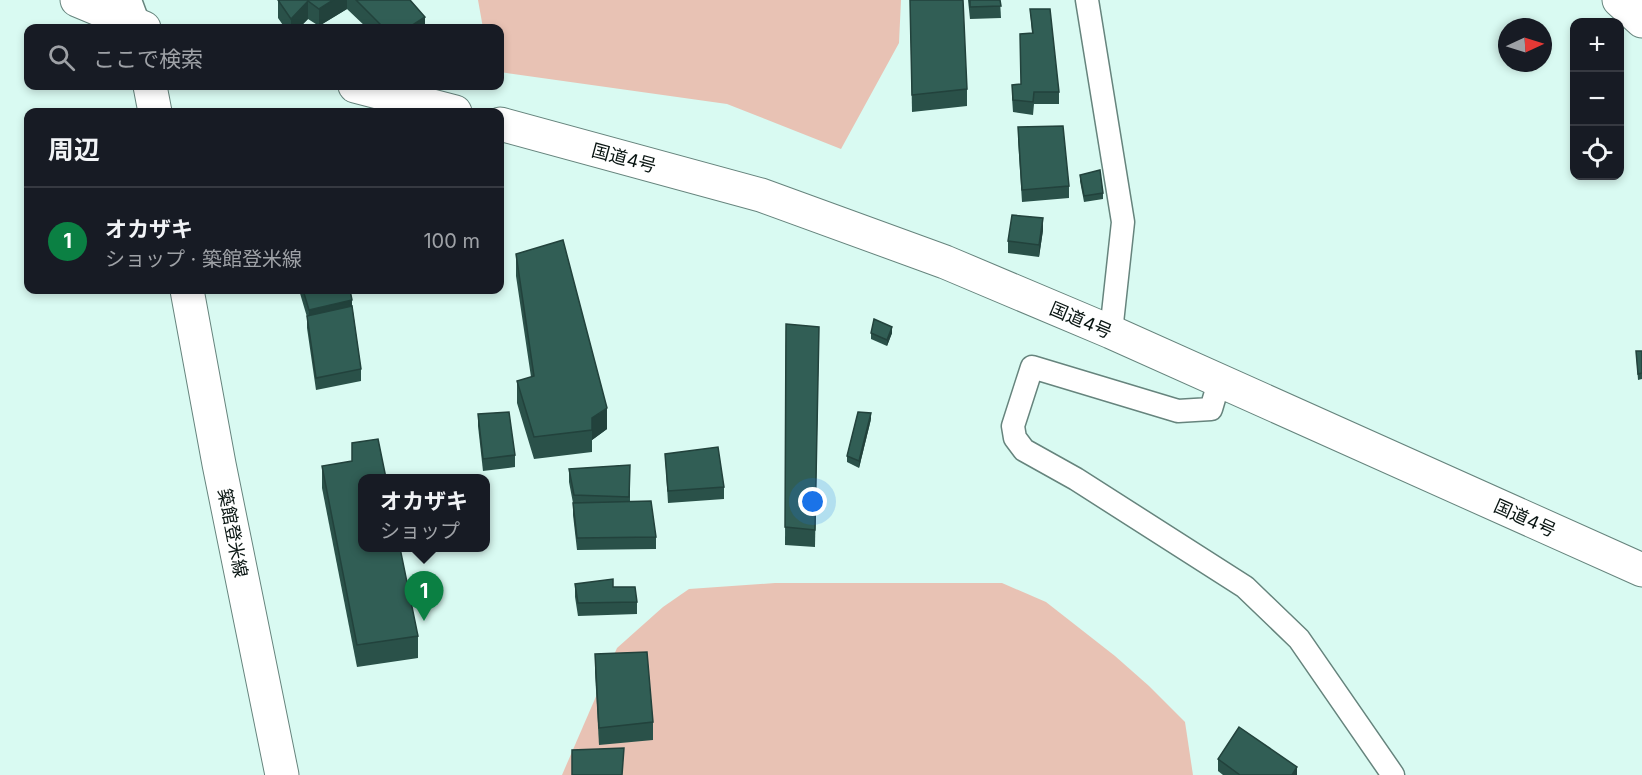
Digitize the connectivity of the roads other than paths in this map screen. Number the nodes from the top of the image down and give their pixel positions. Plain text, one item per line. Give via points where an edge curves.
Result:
1 (77, 0) edge
2 (1087, 0) edge
3 (1619, 0) edge
4 (138, 21) edge
5 (1642, 21) edge
6 (151, 90) edge
7 (370, 90) edge
8 (154, 108) edge
9 (440, 108) edge
10 (504, 125) edge
11 (188, 294) edge
12 (1111, 332) junction
13 (1219, 382) junction
14 (1642, 570) edge
15 (282, 775) edge
16 (1394, 775) edge

1 - 4 main road
2 - 12 street via 1123,222
3 - 5 main road
6 - 8 main road
7 - 9 main road
10 - 12 main road, 国道4号 via 761,195 945,262
11 - 15 main road, 築館登米線
12 - 13 main road, 国道4号
13 - 14 main road, 国道4号
13 - 16 street via 1211,409 1179,411 1032,367 1013,426 1015,438 1024,450 1245,587 1299,639

